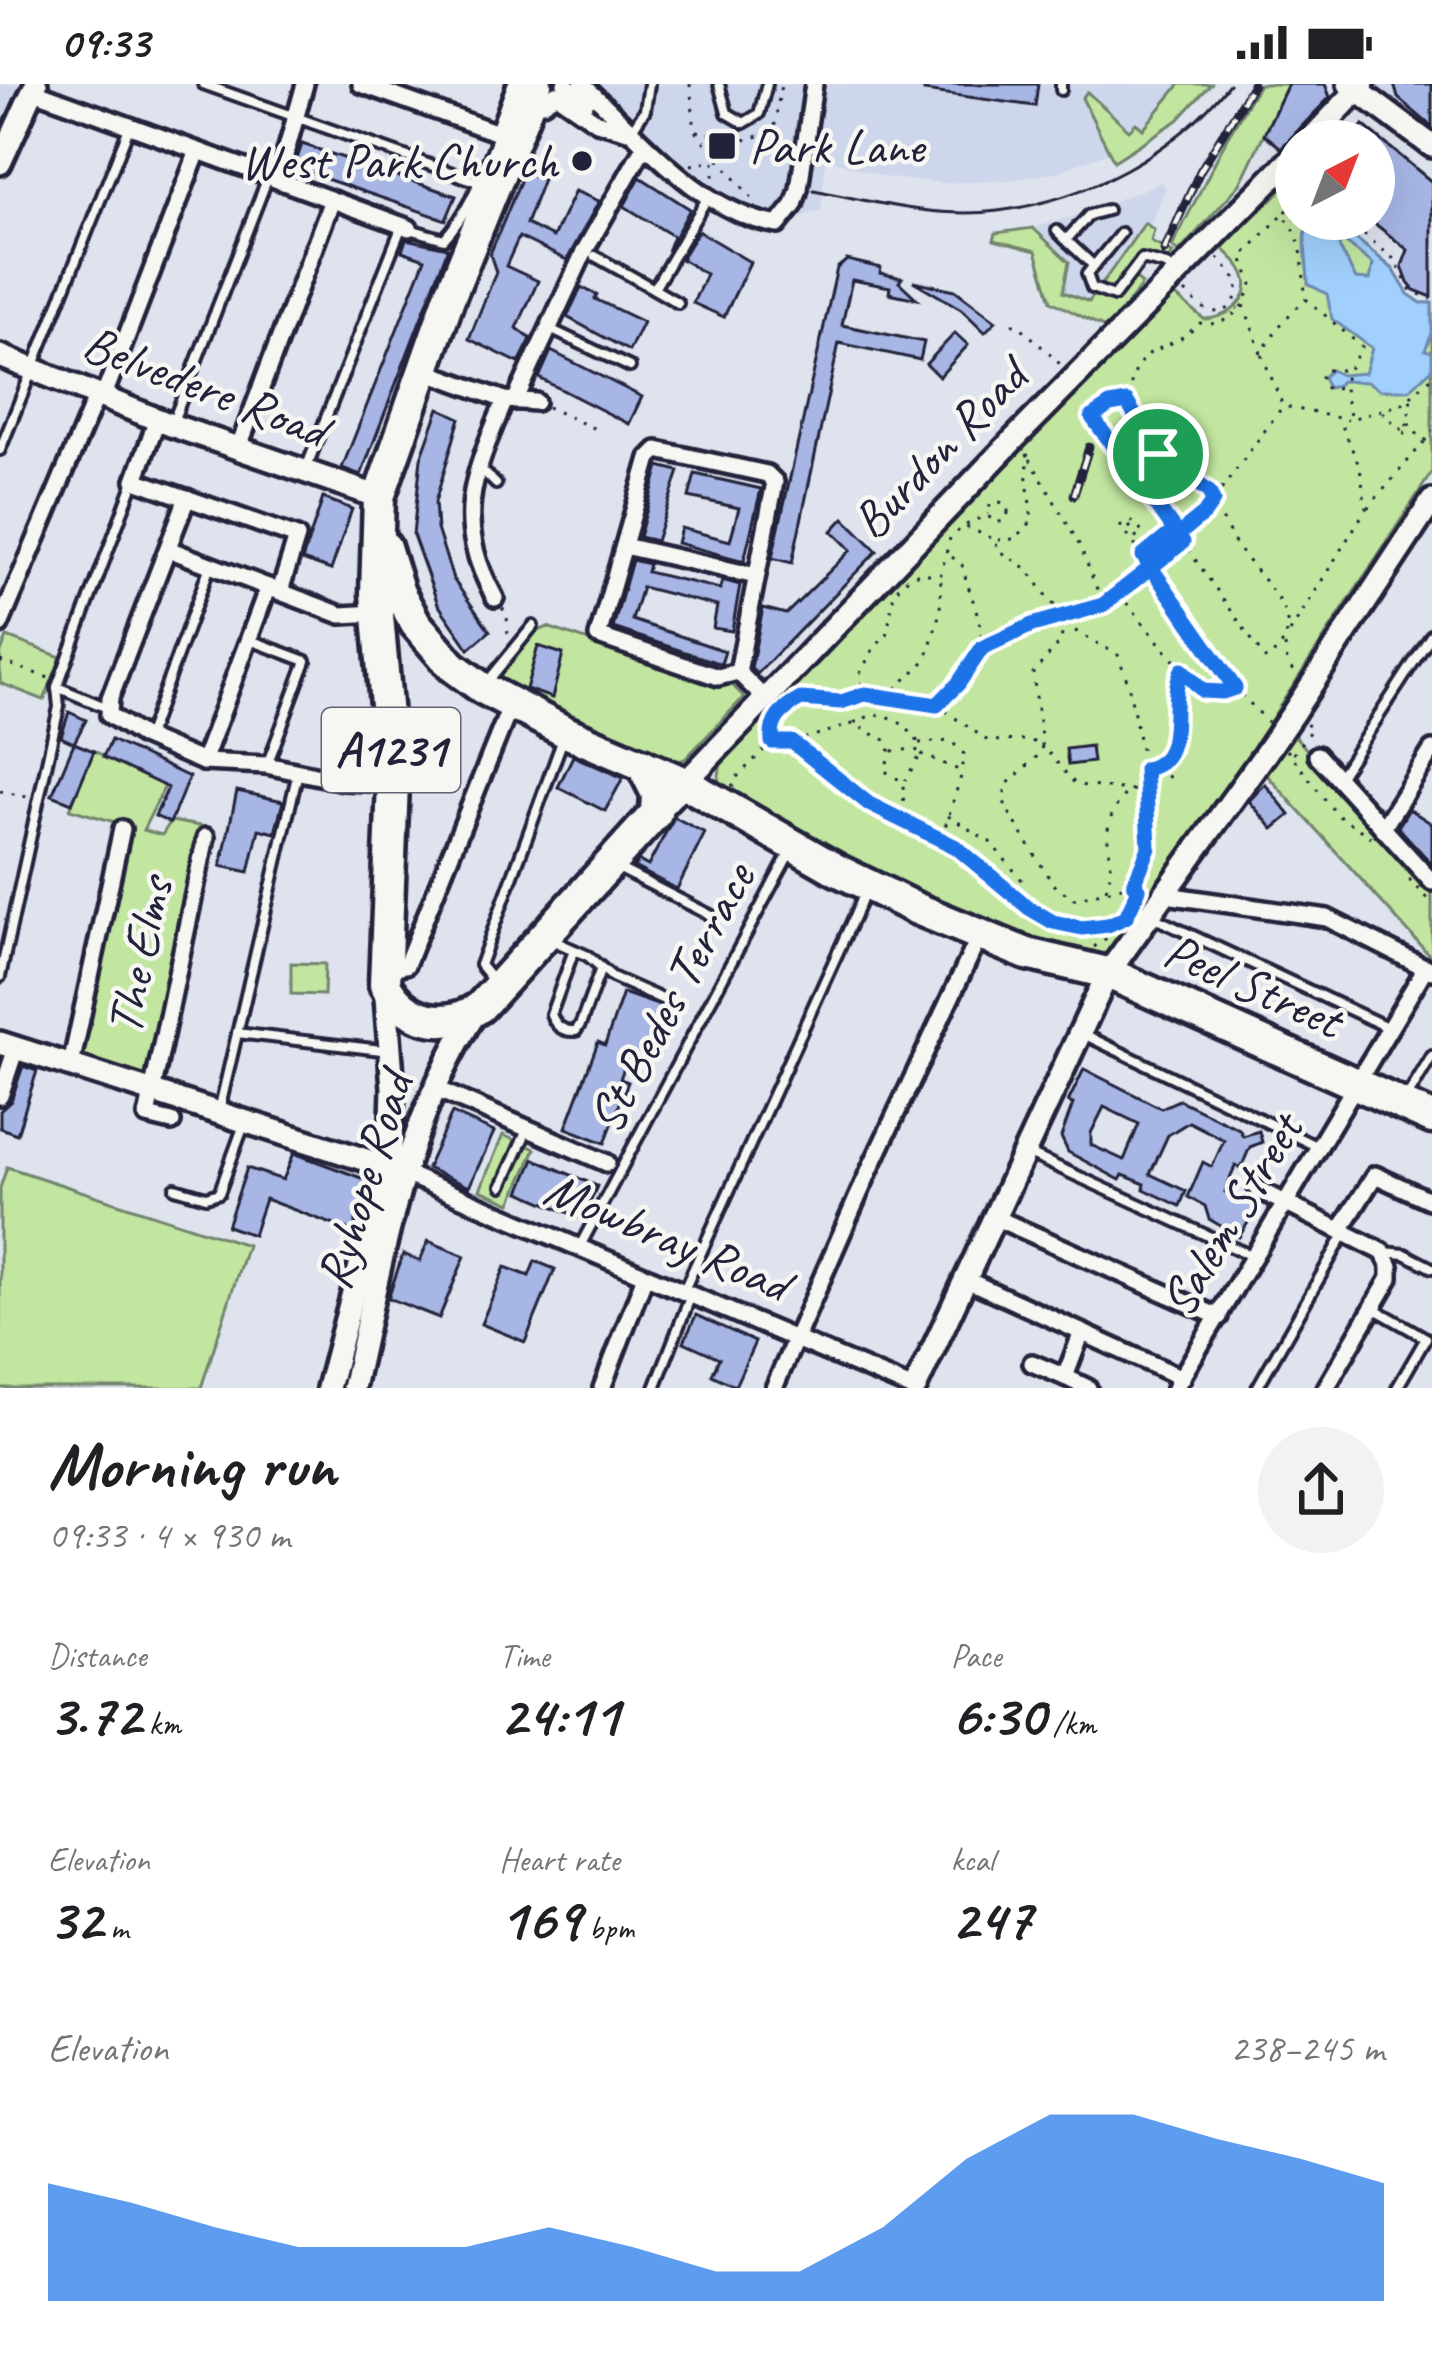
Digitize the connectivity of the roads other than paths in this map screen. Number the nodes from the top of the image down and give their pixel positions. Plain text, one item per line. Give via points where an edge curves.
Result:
1 (203, 84) edge
2 (304, 84) edge
3 (362, 84) edge
4 (516, 84) edge
5 (582, 84) edge
6 (649, 84) edge
7 (719, 84) edge
8 (767, 84) edge
9 (814, 84) edge
10 (1357, 86) edge
11 (35, 88) edge
12 (549, 89) edge
13 (296, 117) junction
14 (1327, 120) edge
15 (621, 124) junction
16 (130, 126) junction
17 (498, 133) junction
18 (645, 145) junction
19 (1432, 146) edge
20 (198, 151) junction
21 (0, 164) edge
22 (1275, 175) edge
23 (273, 178) junction
24 (478, 182) junction
25 (711, 196) junction
26 (332, 200) junction
27 (1107, 210) dead end
28 (405, 227) junction
29 (1057, 231) dead end
30 (1121, 233) dead end
31 (1066, 240) junction
32 (596, 256) dead end
33 (1094, 266) junction
34 (1175, 276) junction
35 (654, 289) junction
36 (678, 303) dead end
37 (549, 328) junction
38 (0, 356) edge
39 (428, 364) junction
40 (630, 367) dead end
41 (33, 370) junction
42 (100, 397) junction
43 (510, 401) junction
44 (536, 402) road end
45 (164, 422) junction
46 (238, 448) junction
47 (0, 450) edge
48 (477, 465) junction
49 (304, 472) junction
50 (135, 480) junction
51 (496, 484) dead end
52 (187, 498) junction
53 (1432, 501) edge
54 (378, 508) junction
55 (624, 546) junction
56 (168, 549) junction
57 (211, 565) junction
58 (756, 576) junction
59 (274, 589) junction
60 (495, 598) road end
61 (378, 614) junction
62 (0, 625) edge
63 (532, 626) road end
64 (1432, 634) edge
65 (427, 639) junction
66 (248, 640) junction
67 (738, 672) junction
68 (384, 675) junction
69 (486, 683) junction
70 (58, 684) junction
71 (766, 700) junction
72 (512, 702) junction
73 (110, 712) junction
74 (566, 732) junction
75 (147, 738) junction
76 (1310, 746) road end
77 (1432, 750) edge
78 (710, 759) junction
79 (202, 762) junction
80 (642, 764) junction
81 (266, 765) junction
82 (298, 772) junction
83 (1338, 780) junction
84 (393, 783) junction
85 (725, 793) junction
86 (666, 797) junction
87 (122, 830) dead end
88 (1380, 834) junction
89 (206, 837) dead end
90 (793, 846) junction
91 (610, 864) junction
92 (1432, 883) edge
93 (868, 885) junction
94 (1158, 906) junction
95 (712, 916) dead end
96 (542, 935) junction
97 (980, 935) junction
98 (574, 950) junction
99 (1100, 961) junction
100 (601, 968) junction
101 (1429, 969) edge
102 (386, 976) junction
103 (0, 977) edge
104 (489, 997) junction
105 (664, 1000) dead end
106 (1391, 1029) junction
107 (236, 1033) junction
108 (1082, 1033) junction
109 (8, 1046) edge
110 (1432, 1055) edge
111 (391, 1060) junction
112 (71, 1065) junction
113 (1357, 1085) junction
114 (434, 1088) junction
115 (153, 1091) junction
116 (0, 1096) edge
117 (1402, 1106) junction
118 (218, 1112) junction
119 (1432, 1118) edge
120 (172, 1121) dead end
121 (246, 1121) junction
122 (528, 1128) junction
123 (393, 1129) junction
124 (1321, 1149) junction
125 (1026, 1153) junction
126 (352, 1155) junction
127 (607, 1162) dead end
128 (397, 1171) junction
129 (502, 1186) dead end
130 (175, 1188) dead end
131 (1257, 1189) dead end
132 (1429, 1200) edge
133 (1287, 1204) junction
134 (996, 1218) junction
135 (1344, 1230) junction
136 (579, 1248) junction
137 (1383, 1252) junction
138 (1255, 1257) junction
139 (1432, 1268) edge
140 (645, 1276) junction
141 (967, 1280) junction
142 (687, 1293) junction
143 (1372, 1308) junction
144 (1219, 1316) junction
145 (1082, 1333) junction
146 (795, 1339) junction
147 (1032, 1363) dead end
148 (1065, 1378) junction
149 (1178, 1383) edge
150 (328, 1388) edge
151 (353, 1388) edge
152 (602, 1388) edge
153 (656, 1388) edge
154 (775, 1388) edge
155 (913, 1388) edge
156 (1088, 1388) edge
157 (1257, 1388) edge
158 (1326, 1388) edge
159 (1397, 1388) edge

1 - 13 lane
2 - 13 street
3 - 17 street
4 - 17 street
5 - 15 street
6 - 15 lane via 645,110
7 - 8 lane via 727,113 744,123 759,114
9 - 25 street via 799,189 778,225
10 - 14 street
10 - 19 street
11 - 16 street
11 - 21 street
12 - 15 street
12 - 15 street via 597,122
12 - 39 highway, A1231 via 449,298
13 - 23 street
13 - 24 lane
15 - 18 street
16 - 20 street
16 - 41 lane
17 - 24 lane
18 - 25 street
18 - 37 street
20 - 23 street
20 - 42 street
22 - 34 street, Burdon Road
23 - 26 street
23 - 45 lane
24 - 28 lane via 444,239
25 - 35 lane
26 - 28 street
26 - 46 street
27 - 31 lane via 1089,215
28 - 49 lane
29 - 31 lane
30 - 33 lane
31 - 33 lane
32 - 35 lane
33 - 34 lane via 1086,280 1108,296 1142,259
34 - 71 street, Burdon Road
35 - 36 lane
37 - 40 lane
37 - 43 street
38 - 41 street, Belvedere Road
39 - 43 street
39 - 54 highway, A1231
41 - 42 street, Belvedere Road
41 - 47 lane
42 - 45 street, Belvedere Road
42 - 62 street
43 - 44 street
43 - 48 street
45 - 46 street, Belvedere Road
45 - 50 street
46 - 49 street, Belvedere Road
48 - 51 lane
48 - 60 street via 469,524
49 - 54 street, Belvedere Road
50 - 52 street
50 - 70 lane
52 - 56 street
52 - 59 street via 297,537
53 - 94 street, bridge via 1309,686 1301,720
54 - 61 highway, A1231
54 - 65 highway, A1231 via 388,559
55 - 58 street
55 - 58 street via 649,458 674,452 773,478
55 - 67 street via 598,636 718,677
56 - 57 street
56 - 73 street
57 - 59 street
57 - 75 lane
58 - 67 street
59 - 61 street via 341,615
59 - 66 street
61 - 68 highway, A1231
63 - 69 lane
64 - 83 lane
65 - 68 highway, A1231 via 400,652
65 - 69 highway, A1231 via 452,666
66 - 79 street
66 - 81 lane via 306,661
67 - 71 street
68 - 84 highway, A1231
69 - 72 highway, A1231
70 - 73 lane
70 - 103 lane
71 - 78 street, Burdon Road
72 - 74 highway, A1231
72 - 102 street via 406,965
73 - 75 street
74 - 80 highway, A1231
74 - 104 lane via 481,965
75 - 79 street
76 - 83 street
77 - 88 street
78 - 80 street via 677,770
78 - 86 street, Burdon Road
79 - 81 street
80 - 86 highway, A1231
81 - 82 street
82 - 84 street
82 - 107 lane
83 - 88 street
84 - 102 highway, A1231
85 - 86 highway, A1231
85 - 86 highway
85 - 90 highway, A1231
86 - 91 highway, Burdon Road
87 - 112 street
88 - 92 street
89 - 115 street, The Elms
90 - 93 highway, A1231
90 - 136 lane, St Bedes Terrace
91 - 95 lane
91 - 96 highway, Burdon Road
93 - 97 highway, A1231
93 - 142 lane
94 - 99 street
94 - 101 street via 1327,918
94 - 106 lane
96 - 98 lane
96 - 104 highway, Burdon Road
97 - 99 highway, A1231 via 1045,959
97 - 146 street
98 - 100 lane
98 - 100 lane via 550,1014 566,1031 581,1023
99 - 108 street
99 - 113 highway, Peel Street / A1231
100 - 105 lane
101 - 106 street, Salem Street
102 - 104 highway via 403,1007 428,1019 461,1018
102 - 111 street, Ryhope Road
104 - 114 street, Ryhope Road
106 - 113 street, Salem Street
107 - 111 lane
107 - 118 lane
108 - 124 lane
108 - 125 street
109 - 112 street
109 - 116 street
110 - 117 lane
111 - 123 street, Ryhope Road
112 - 115 street
113 - 117 highway, A1231
113 - 124 street, Salem Street
114 - 122 street
114 - 128 street, Ryhope Road
115 - 118 street
115 - 120 street via 147,1116
117 - 119 highway, A1231
118 - 121 street
121 - 126 street
121 - 130 lane via 219,1193
122 - 127 street
122 - 129 lane
123 - 126 street
123 - 128 street, Ryhope Road
124 - 133 street, Salem Street
125 - 134 street
125 - 138 lane
126 - 128 street
128 - 136 street, Mowbray Road
128 - 150 street, Ryhope Road
128 - 151 street, Ryhope Road
131 - 133 street
132 - 135 street via 1375,1175
133 - 135 street
133 - 138 street, Salem Street
134 - 141 street
134 - 144 street
135 - 137 street
135 - 157 lane
136 - 140 street, Mowbray Road
137 - 139 lane
137 - 143 street via 1390,1278
138 - 144 street, Salem Street
140 - 142 street, Mowbray Road
140 - 152 street
141 - 145 street
141 - 155 street
142 - 146 street, Mowbray Road
142 - 153 lane
143 - 158 street
143 - 159 lane via 1426,1338
144 - 149 street, Salem Street
145 - 148 street
145 - 149 street
146 - 154 street
146 - 155 street, Mowbray Road
147 - 148 street
148 - 156 street

